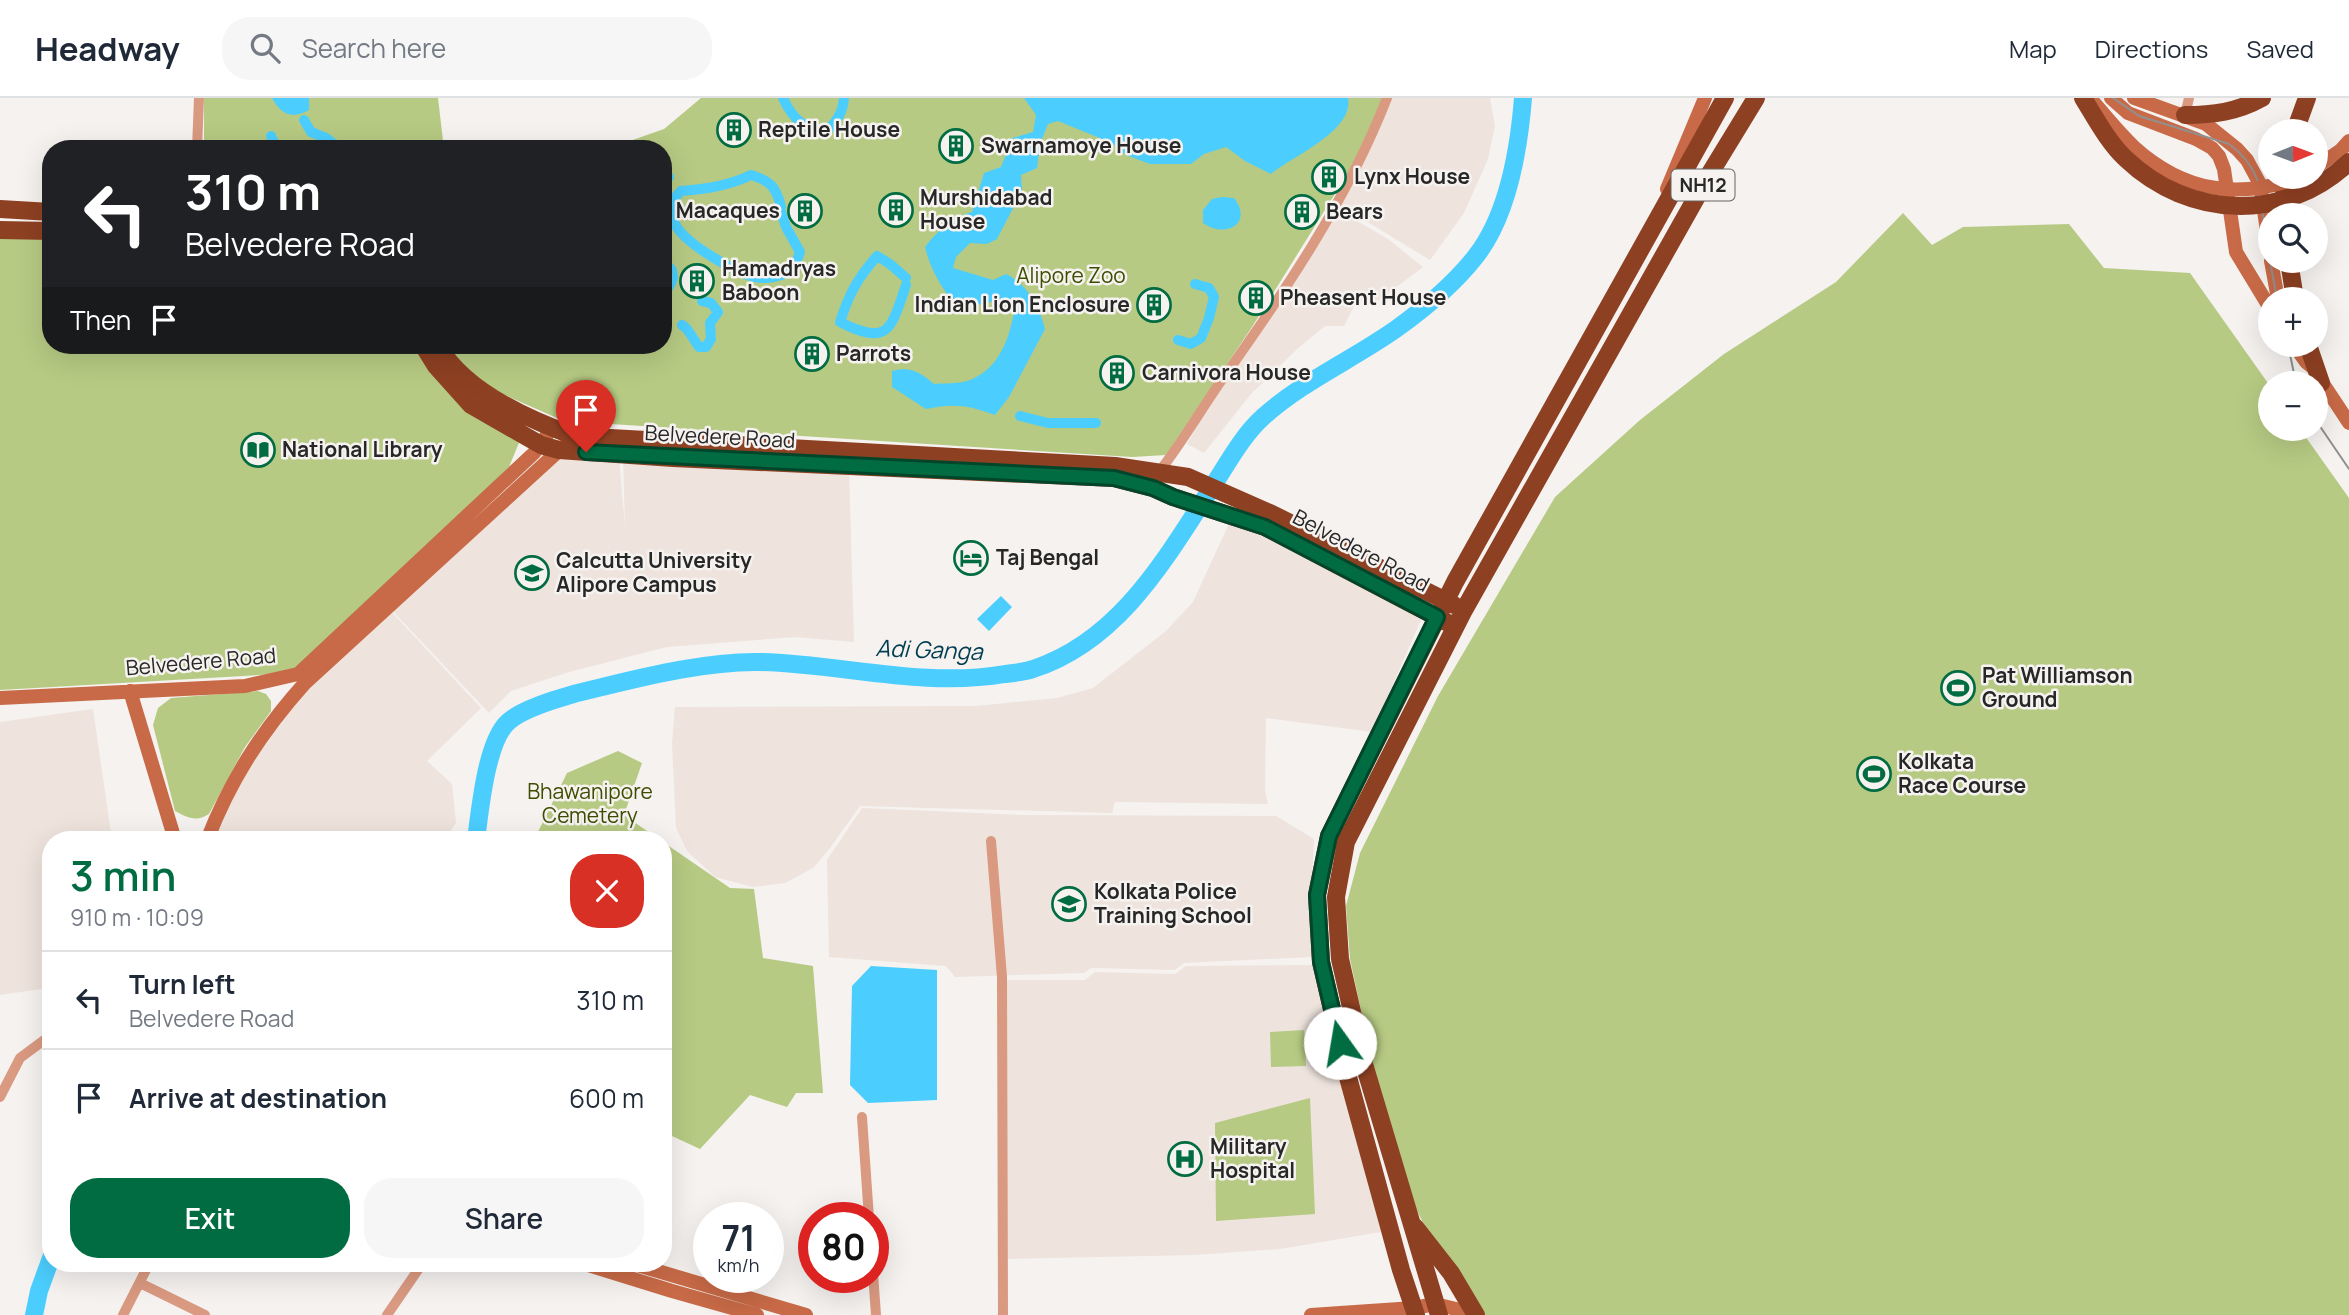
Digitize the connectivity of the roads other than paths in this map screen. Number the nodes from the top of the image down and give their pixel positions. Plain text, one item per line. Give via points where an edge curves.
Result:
1 (199, 98) edge
2 (1387, 98) edge
3 (1705, 98) edge
4 (1725, 98) edge
5 (1742, 98) edge
6 (1756, 98) edge
7 (2083, 98) edge
8 (2090, 98) edge
9 (2111, 98) edge
10 (2134, 98) edge
11 (2262, 98) edge
12 (2307, 98) edge
13 (2187, 107) edge
14 (2299, 119) edge
15 (2222, 136) junction
16 (197, 140) edge
17 (2349, 141) edge
18 (2212, 148) junction
19 (2328, 159) edge
20 (2349, 162) edge
21 (1709, 175) junction
22 (2259, 189) edge
23 (2263, 203) edge
24 (0, 209) edge
25 (42, 211) edge
26 (0, 230) edge
27 (42, 231) edge
28 (1639, 254) junction
29 (2258, 289) edge
30 (429, 354) edge
31 (444, 354) edge
32 (2302, 357) edge
33 (2306, 357) edge
34 (2311, 366) junction
35 (2314, 371) edge
36 (2328, 393) edge
37 (2349, 423) edge
38 (552, 429) junction
39 (574, 436) junction
40 (541, 445) junction
41 (559, 450) junction
42 (1159, 472) junction
43 (1247, 512) junction
44 (1446, 600) junction
45 (1464, 610) junction
46 (1437, 617) junction
47 (1455, 627) junction
48 (302, 678) junction
49 (265, 683) junction
50 (130, 691) junction
51 (0, 698) edge
52 (284, 707) junction
53 (171, 831) edge
54 (211, 831) edge
55 (991, 841) dead end
56 (42, 1042) edge
57 (1355, 1067) junction
58 (0, 1097) edge
59 (862, 1117) dead end
60 (868, 1202) edge
61 (1410, 1222) junction
62 (145, 1272) edge
63 (417, 1272) edge
64 (609, 1272) edge
65 (661, 1272) edge
66 (140, 1283) junction
67 (874, 1293) edge
68 (1437, 1309) edge
69 (1415, 1311) edge
70 (123, 1315) edge
71 (205, 1315) edge
72 (387, 1315) edge
73 (757, 1315) edge
74 (806, 1315) edge
75 (876, 1315) edge
76 (1003, 1315) edge
77 (1311, 1315) edge
78 (1465, 1315) edge
79 (1476, 1315) edge

1 - 16 street
2 - 42 street via 1353,174 1319,233
3 - 28 main road
4 - 28 highway, NH12
5 - 21 highway
6 - 21 highway, NH12
7 - 20 highway, bridge via 2126,159 2171,190 2204,202 2245,206 2281,202 2337,174
8 - 22 main road, bridge via 2133,146 2162,169 2214,189
9 - 18 main road via 2128,113
10 - 13 main road
11 - 13 highway via 2213,115
12 - 14 highway
13 - 15 main road
15 - 18 main road
15 - 23 main road via 2256,176
17 - 19 main road
18 - 29 main road via 2224,169 2236,253
21 - 45 highway, NH12
24 - 25 highway
26 - 27 highway
28 - 44 highway, NH12
30 - 40 highway via 471,405
31 - 38 highway, Belvedere Road via 488,395
32 - 34 main road
33 - 34 main road
34 - 35 main road
36 - 37 main road
38 - 39 highway, Belvedere Road
38 - 40 main road
39 - 41 main road
39 - 42 highway, Belvedere Road
40 - 41 highway, Belvedere Road
40 - 48 main road, Belvedere Road
41 - 43 highway, Belvedere Road via 1114,478 1173,497
41 - 48 main road
42 - 43 highway, Belvedere Road via 1188,477
43 - 44 highway, Belvedere Road
43 - 46 highway, Belvedere Road via 1265,527
44 - 45 highway, Belvedere Road
44 - 46 highway, NH12
45 - 47 highway, NH12
46 - 47 highway, Belvedere Road
46 - 57 highway via 1329,836 1317,895 1321,962
47 - 57 highway via 1346,842 1336,897
48 - 49 main road, Belvedere Road
48 - 52 main road
49 - 50 main road, Belvedere Road
49 - 52 main road via 279,689
50 - 51 main road, Belvedere Road
50 - 53 main road
52 - 54 main road via 249,752
55 - 76 street via 1002,977
56 - 58 street via 20,1058
57 - 61 highway
57 - 69 highway
59 - 60 street
61 - 68 highway
61 - 79 highway via 1451,1273
62 - 66 street
63 - 72 street
64 - 73 main road
65 - 74 main road
66 - 70 street
66 - 71 street
67 - 75 street
68 - 69 main road
68 - 78 main road via 1456,1309
69 - 77 main road

